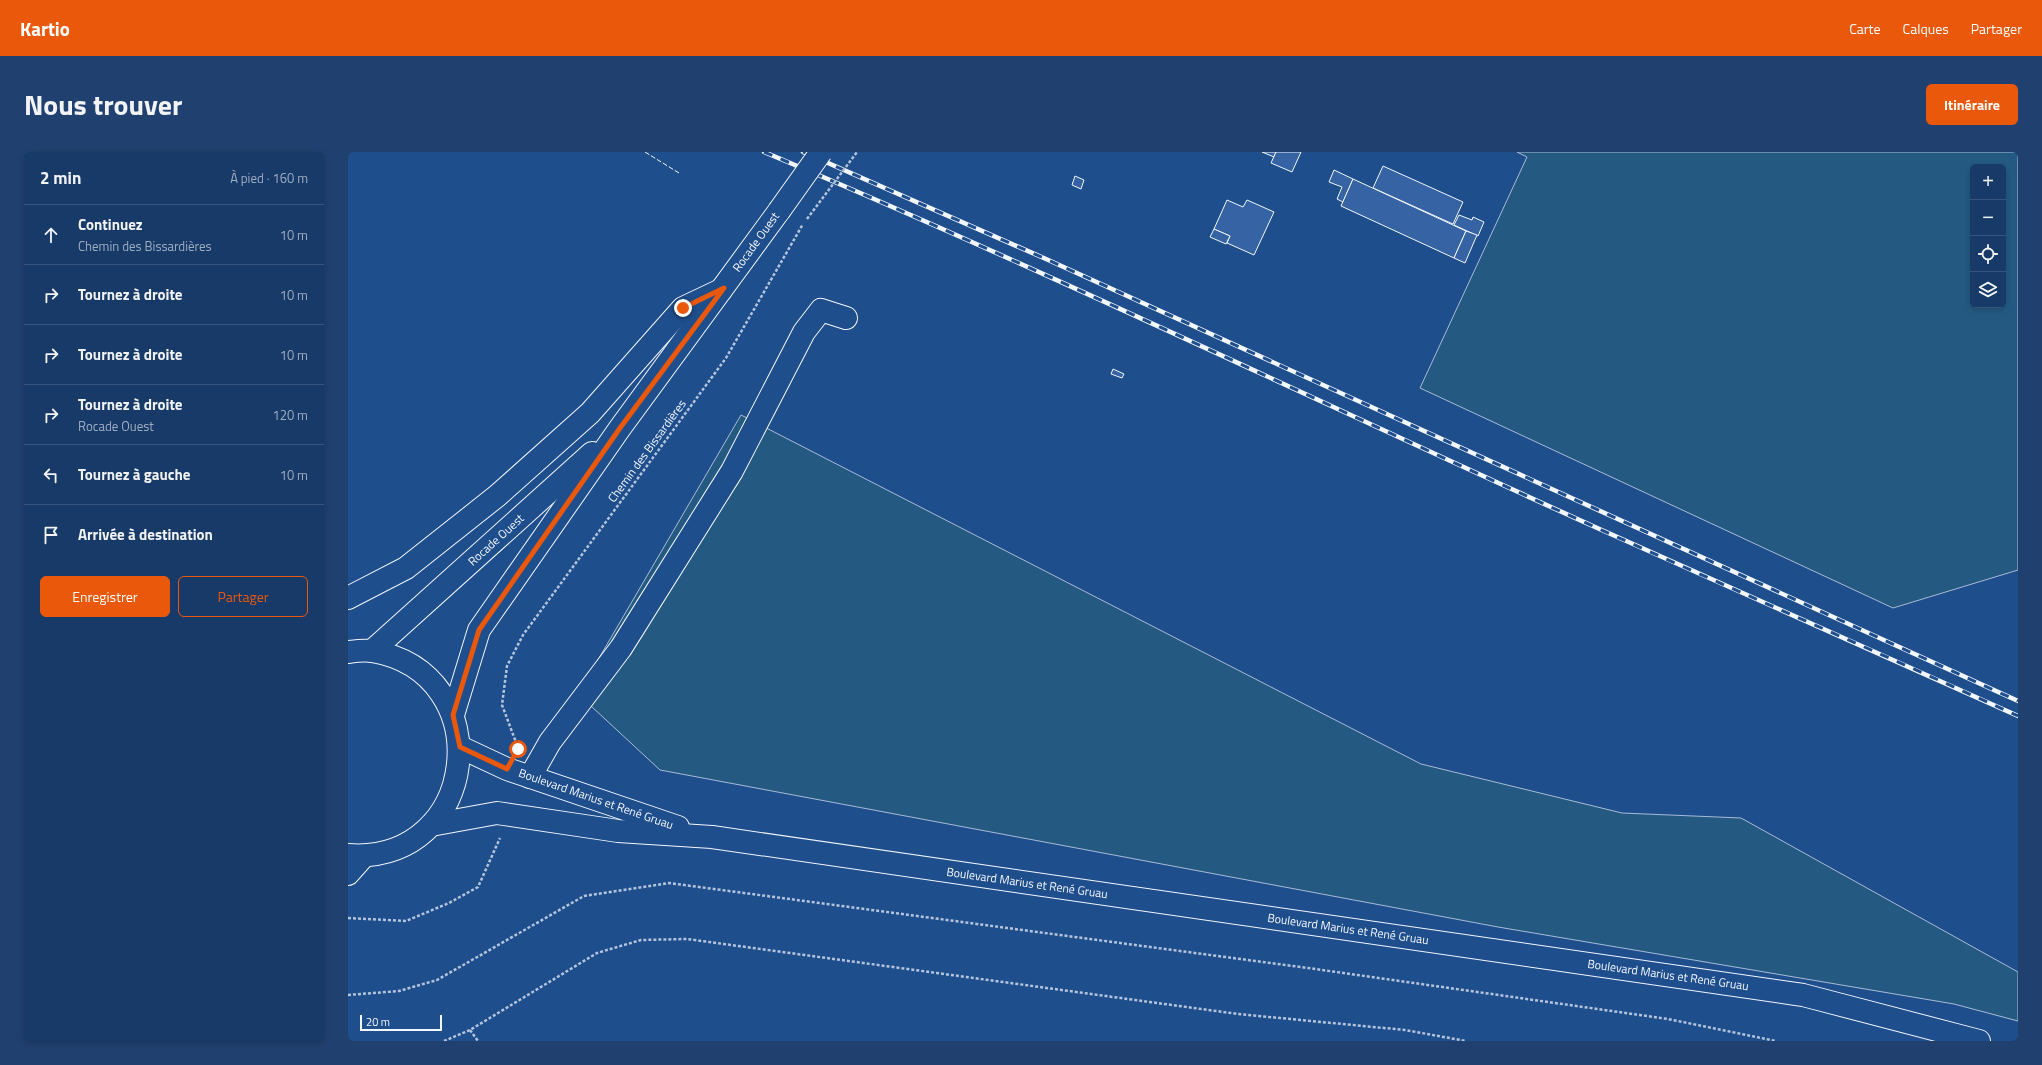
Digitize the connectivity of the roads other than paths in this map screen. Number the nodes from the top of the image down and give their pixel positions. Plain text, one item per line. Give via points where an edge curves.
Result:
1 (821, 152) edge
2 (724, 288) junction
3 (846, 318) dead end
4 (620, 428) junction
5 (348, 598) edge
6 (372, 651) junction
7 (348, 652) edge
8 (453, 715) junction
9 (460, 747) junction
10 (530, 776) junction
11 (431, 825) junction
12 (712, 837) junction
13 (356, 855) edge
14 (348, 874) edge
15 (1979, 1041) edge

1 - 2 main road, Rocade Ouest, bridge
2 - 4 main road, Rocade Ouest
2 - 5 main road via 683,308 590,412 497,496 406,568
3 - 10 main road via 821,310 804,332 732,471 621,648 550,742
4 - 6 main road, Rocade Ouest
4 - 8 main road, Rocade Ouest via 479,630
6 - 7 main road
6 - 8 main road via 398,658 421,672 440,691
8 - 9 main road
9 - 10 main road, Boulevard Marius et René Gruau via 507,769
9 - 11 main road via 458,776 448,802
10 - 12 main road, Boulevard Marius et René Gruau
11 - 12 main road, Boulevard Marius et René Gruau via 497,813 618,831
11 - 13 main road via 412,840 389,851
12 - 15 main road, Boulevard Marius et René Gruau via 1803,995
13 - 14 main road

